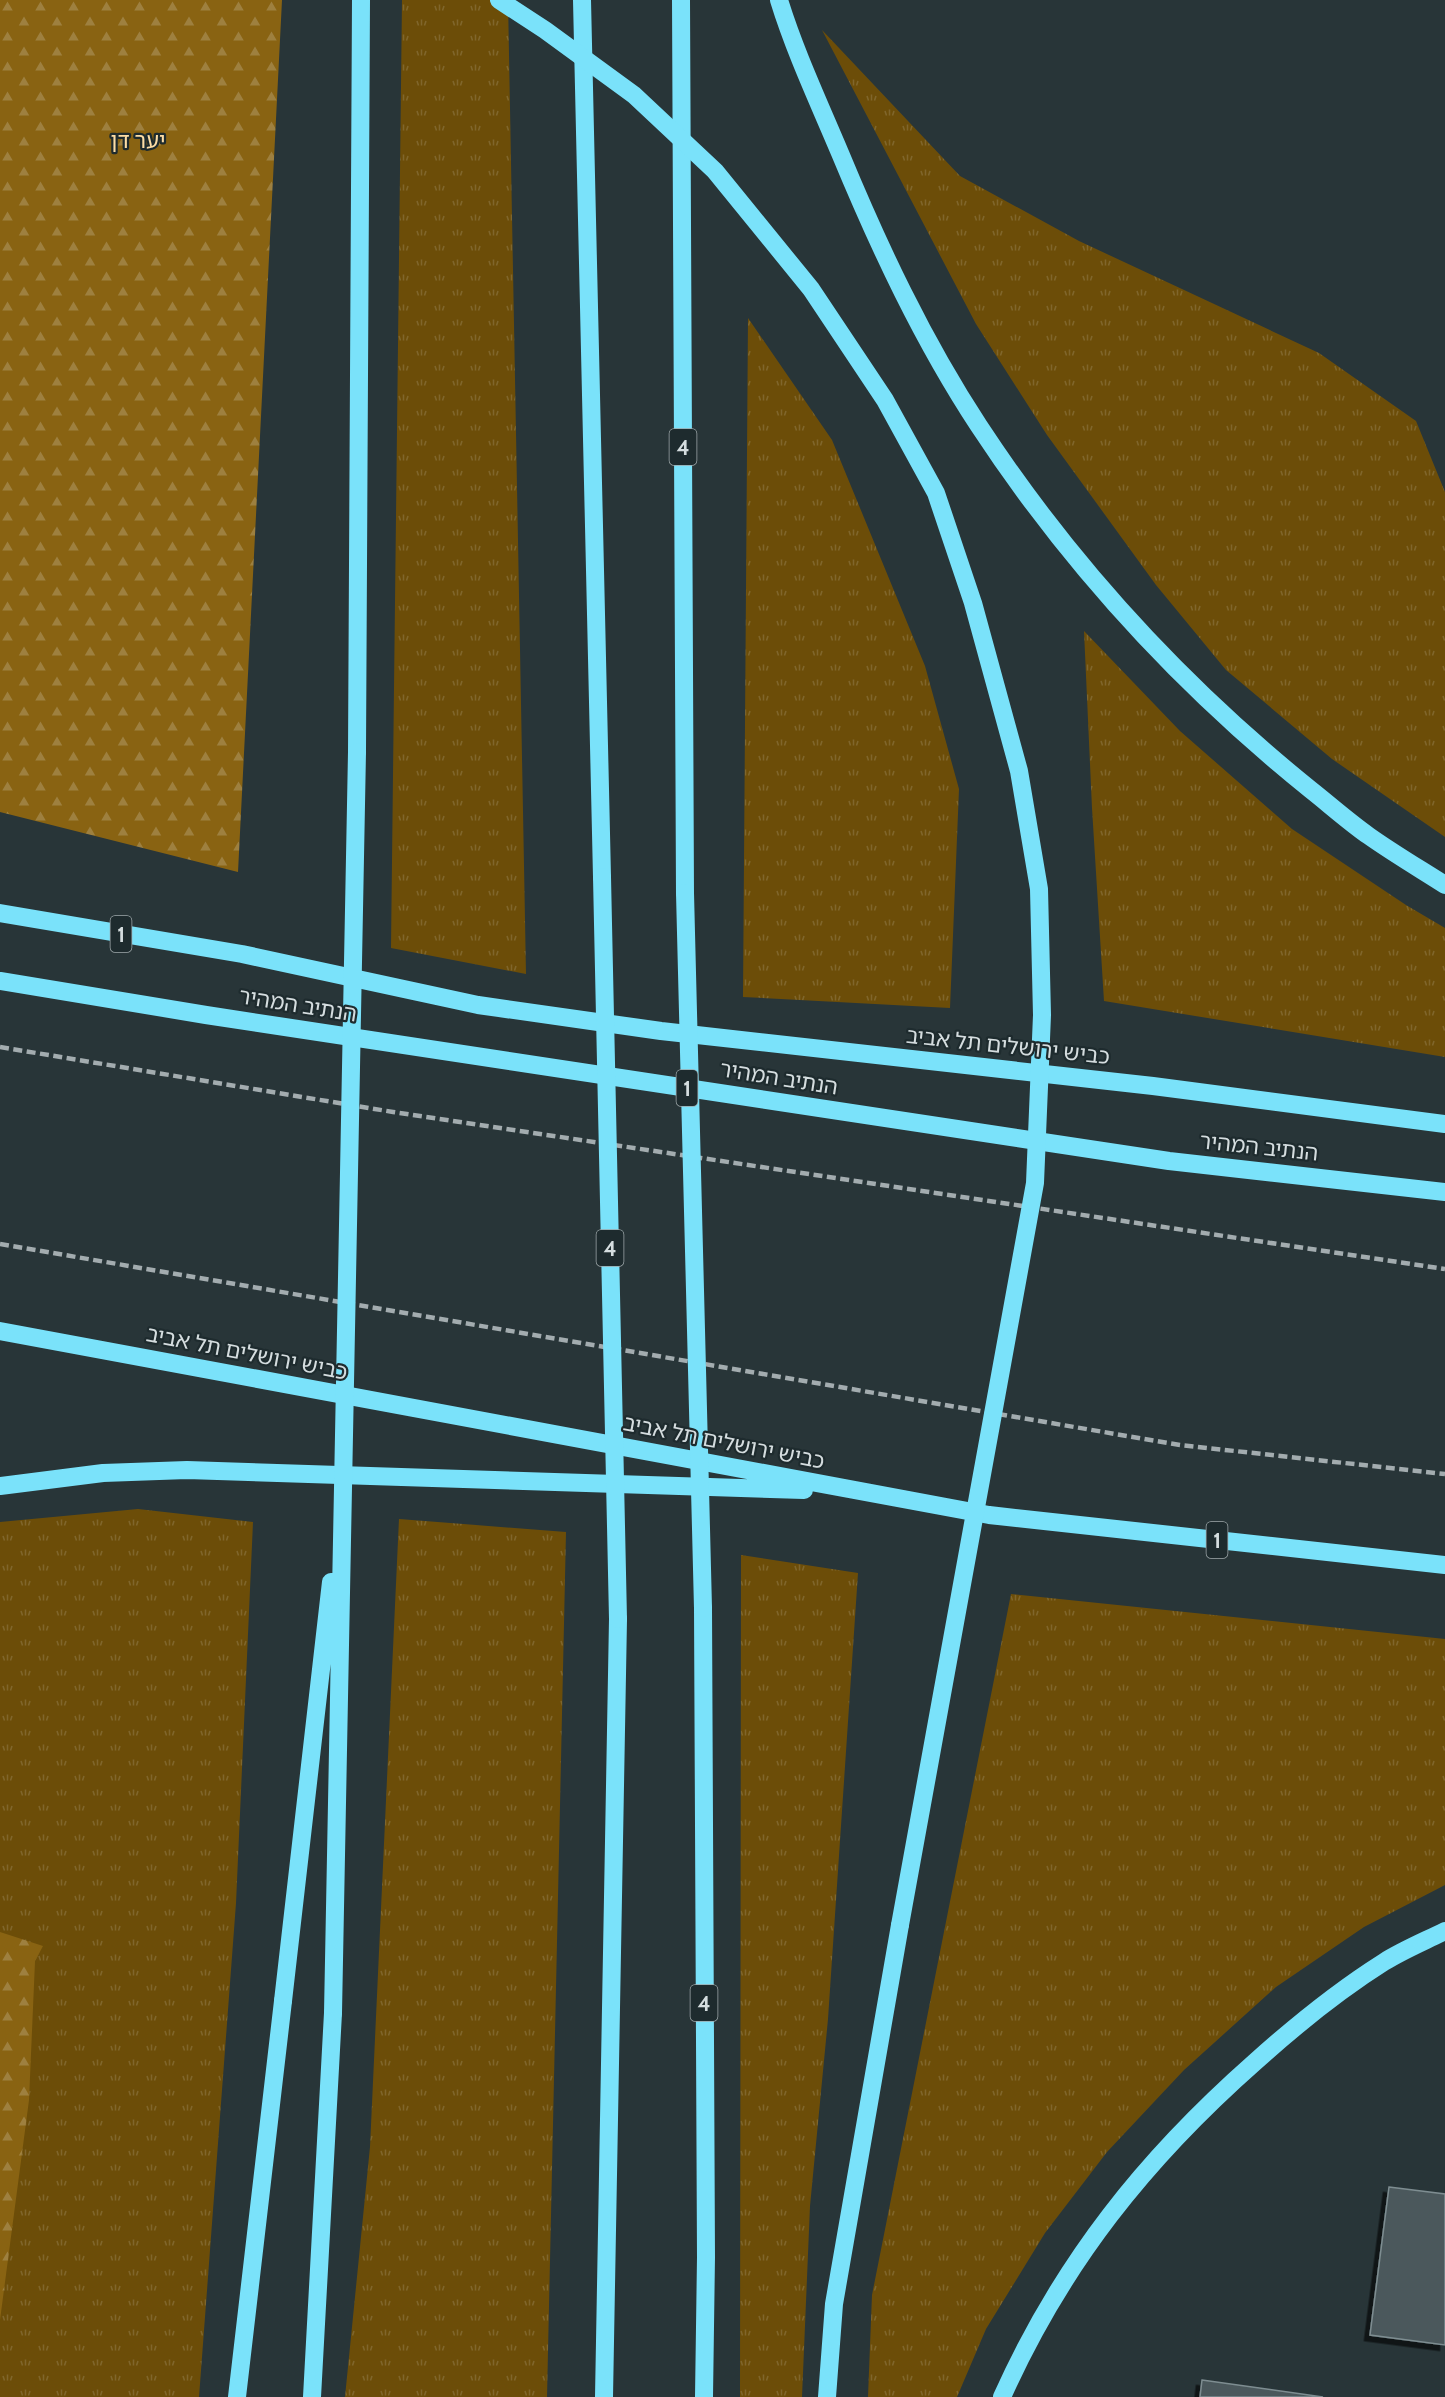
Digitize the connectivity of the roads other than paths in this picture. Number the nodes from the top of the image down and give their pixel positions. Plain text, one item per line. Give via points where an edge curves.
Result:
1 (361, 0) edge
2 (498, 0) edge
3 (582, 0) edge
4 (681, 0) edge
5 (779, 0) edge
6 (1445, 885) edge
7 (0, 913) edge
8 (0, 981) edge
9 (1445, 1124) edge
10 (1445, 1192) edge
11 (0, 1331) edge
12 (343, 1473) junction
13 (0, 1486) edge
14 (864, 1492) junction
15 (1445, 1565) edge
16 (1445, 1931) edge
17 (237, 2397) edge
18 (312, 2397) edge
19 (604, 2397) edge
20 (704, 2397) edge
21 (827, 2397) edge
22 (1002, 2397) edge

1 - 12 highway, bridge via 357,752
2 - 21 highway, bridge via 634,95 715,171 811,289 885,400 936,493 973,603 1019,771 1039,889 1042,1015 1035,1183 834,2304
3 - 19 highway, 4, bridge via 618,1619
4 - 20 highway, 4, bridge via 685,893 703,1608
5 - 6 highway via 858,196 920,327 979,426 1058,535 1132,622 1216,708 1368,835
7 - 9 highway, כביש ירושלים תל אביב / 1 via 242,954 478,1005 661,1031 1153,1086
8 - 10 highway, הנתיב המהיר / 1 via 1169,1161
11 - 14 highway, כביש ירושלים תל אביב / 1
12 - 17 highway, bridge
12 - 18 highway, bridge via 333,2013
13 - 14 highway via 103,1473 187,1470
14 - 15 highway, כביש ירושלים תל אביב / 1 via 989,1515
16 - 22 highway via 1385,1962 1302,2020 1198,2115 1138,2178 1079,2255 1023,2348

